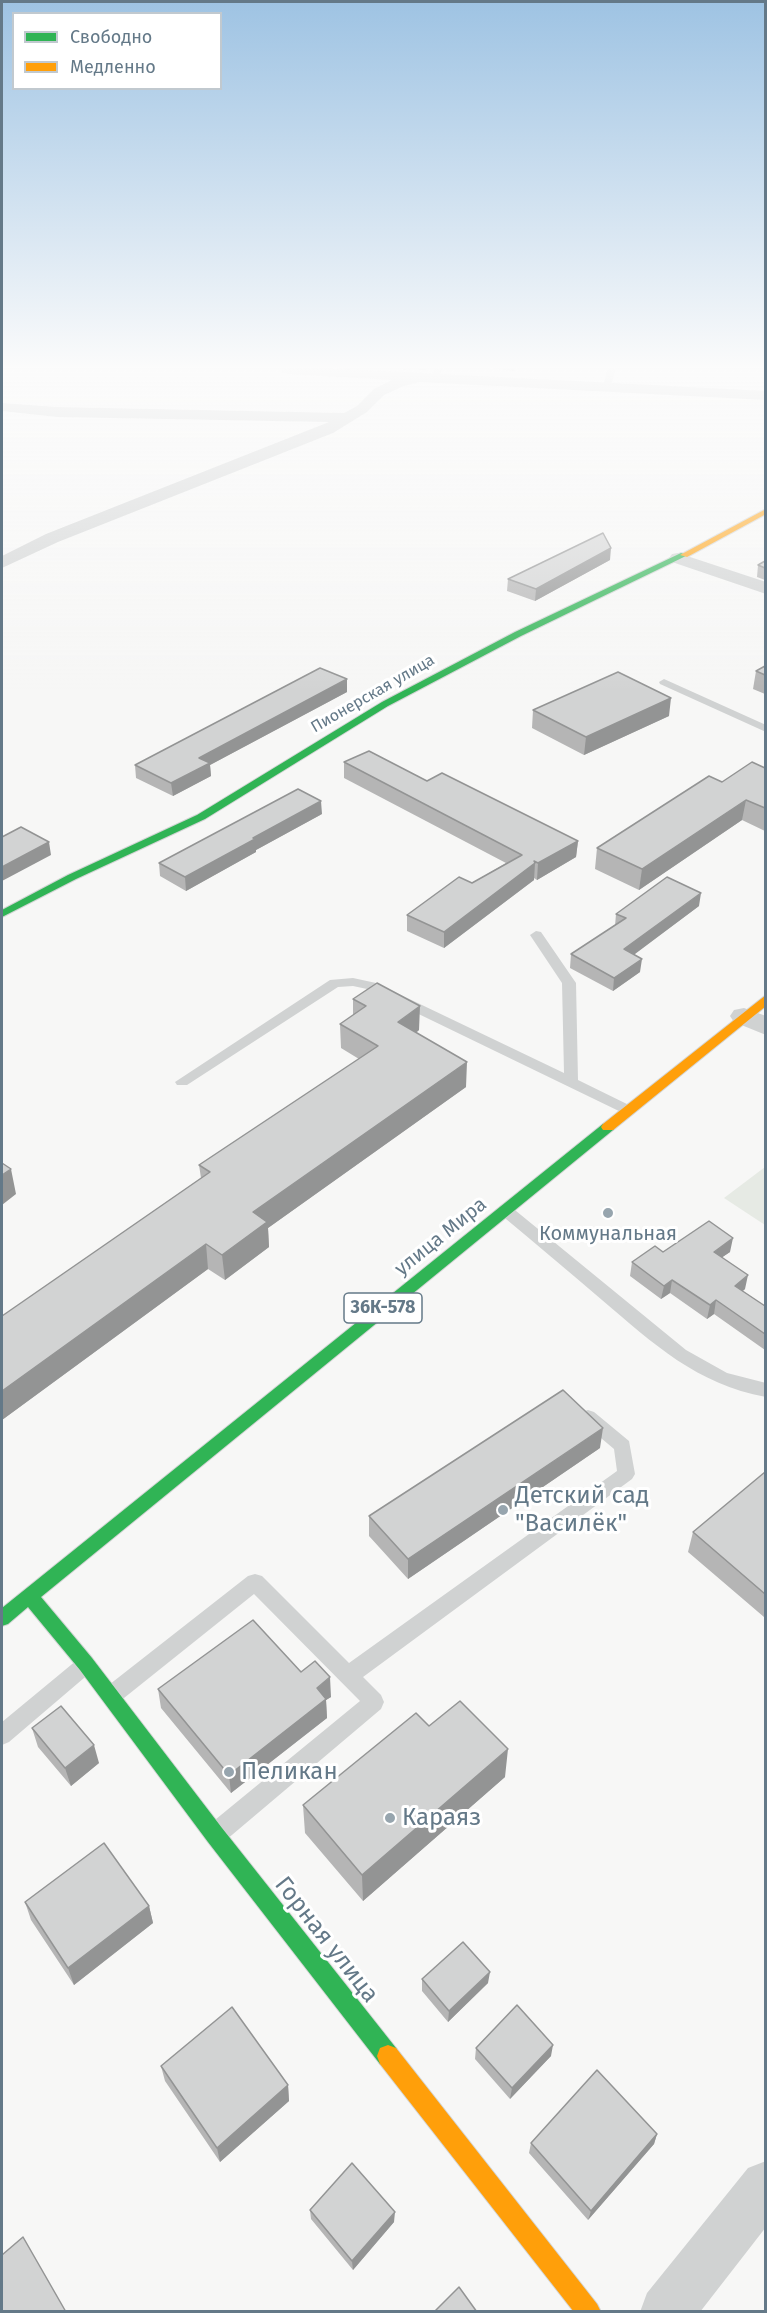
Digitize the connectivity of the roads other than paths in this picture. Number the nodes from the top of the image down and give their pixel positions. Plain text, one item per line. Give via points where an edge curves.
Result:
1 (210, 476) edge
2 (765, 512) edge
3 (678, 558) junction
4 (2, 563) edge
5 (765, 588) edge
6 (664, 682) dead end
7 (765, 729) edge
8 (2, 914) edge
9 (536, 935) dead end
10 (765, 999) edge
11 (755, 1022) edge
12 (182, 1082) dead end
13 (571, 1083) junction
14 (628, 1110) junction
15 (505, 1210) junction
16 (765, 1390) edge
17 (578, 1409) edge
18 (29, 1595) junction
19 (2, 1618) edge
20 (87, 1664) junction
21 (349, 1675) junction
22 (110, 1696) junction
23 (2, 1735) edge
24 (215, 1835) junction
25 (765, 2186) edge
26 (589, 2312) edge
27 (666, 2312) edge

1 - 4 street via 63,534
2 - 3 street, Пионерская улица
3 - 5 street
3 - 8 street, Пионерская улица via 518,634 385,704 201,817
6 - 7 lane
9 - 13 lane via 569,983
10 - 11 street, улица Мира / 36К-578
11 - 14 street, улица Мира / 36К-578
12 - 13 lane via 335,983 353,982 371,986
13 - 14 lane
14 - 15 street, улица Мира / 36К-578
15 - 16 lane via 678,1354 720,1377
15 - 18 street, улица Мира / 36К-578
17 - 21 lane via 623,1446 626,1474
18 - 19 street, улица Мира / 36К-578
18 - 20 street, Горная улица
20 - 22 street, Горная улица
20 - 23 lane
21 - 22 lane via 255,1582
21 - 24 lane via 374,1702
22 - 24 street, Горная улица
24 - 26 street, Горная улица
25 - 27 street

